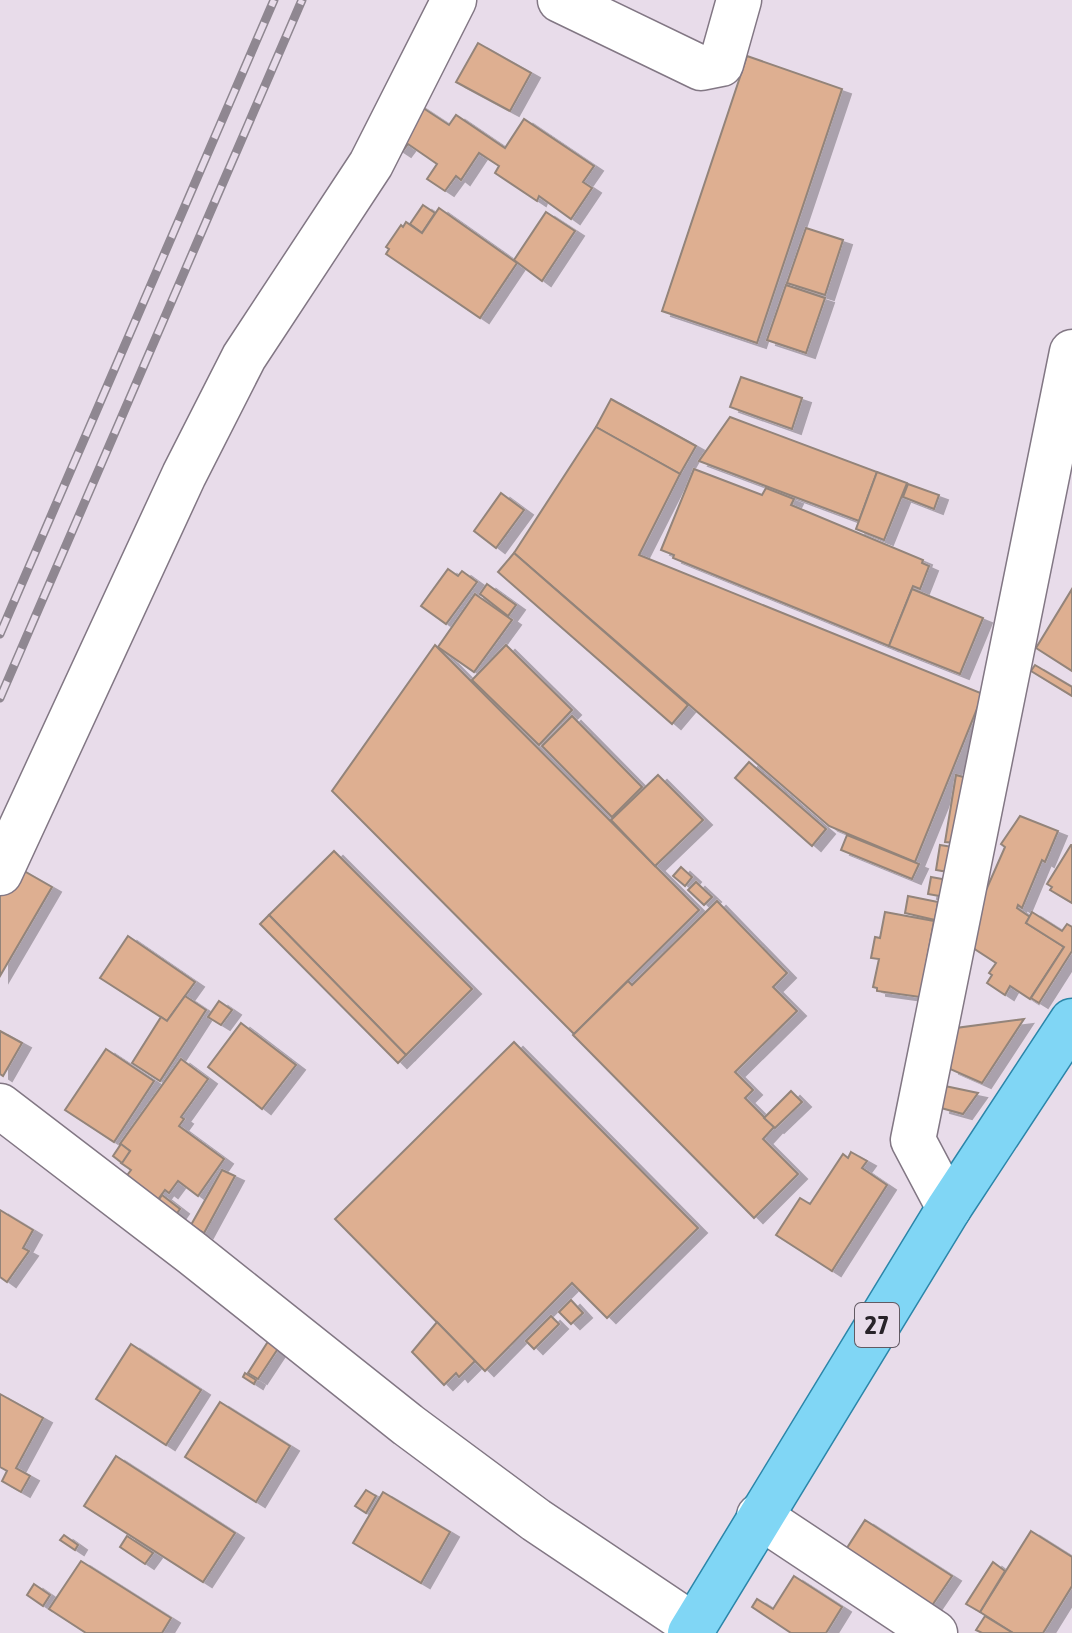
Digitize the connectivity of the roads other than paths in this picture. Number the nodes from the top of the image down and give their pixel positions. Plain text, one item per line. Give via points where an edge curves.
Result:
1 (454, 0) edge
2 (560, 0) edge
3 (739, 0) edge
4 (1072, 352) edge
5 (0, 873) edge
6 (1072, 1021) edge
7 (0, 1106) edge
8 (949, 1208) junction
9 (759, 1516) junction
10 (692, 1629) edge
11 (935, 1633) edge

1 - 5 street via 371,164 244,357
2 - 3 street via 701,68 721,64
4 - 8 street via 913,1140
6 - 8 main road, 27
7 - 10 street via 421,1434
8 - 9 main road, 27
9 - 10 main road, 27
9 - 11 street

